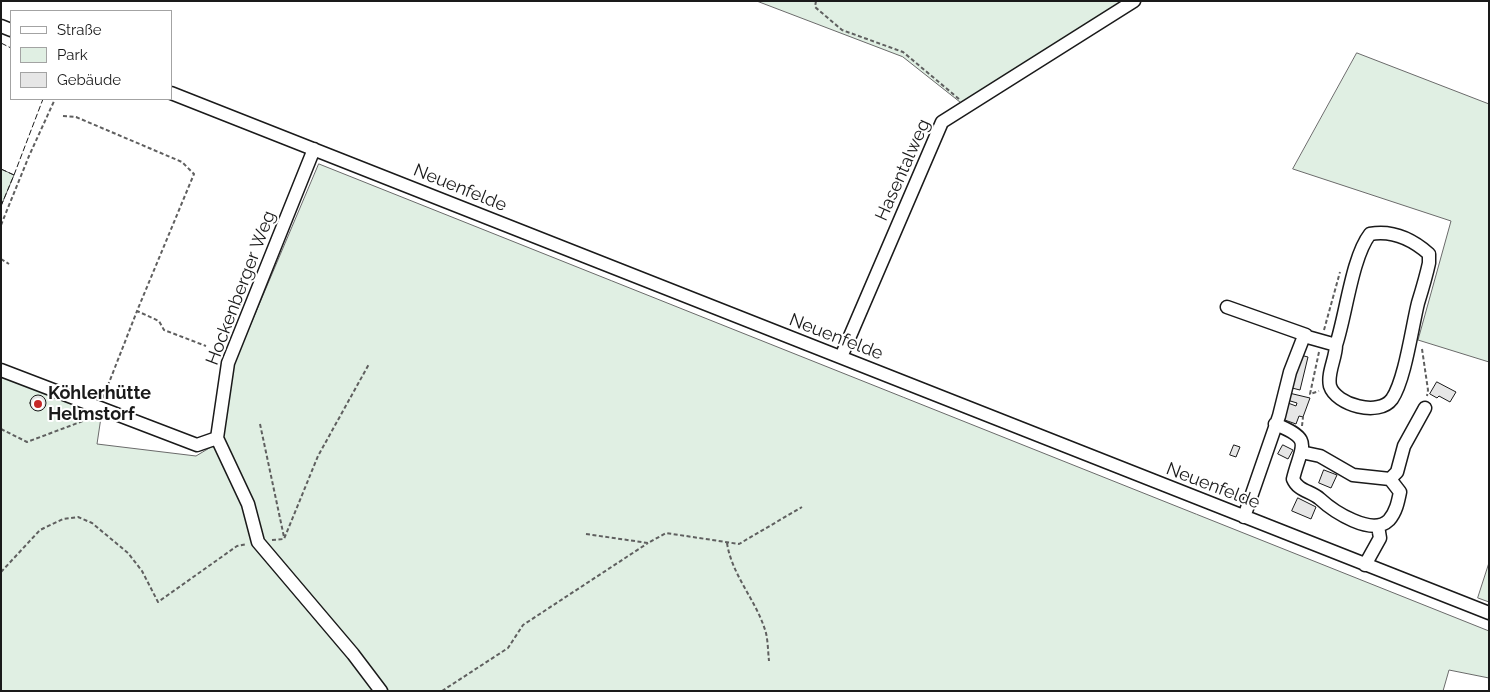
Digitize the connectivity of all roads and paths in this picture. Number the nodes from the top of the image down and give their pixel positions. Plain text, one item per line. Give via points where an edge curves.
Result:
1 (816, 1) edge
2 (1134, 1) edge
3 (172, 93) edge
4 (56, 100) edge
5 (966, 106) junction
6 (63, 116) dead end
7 (314, 149) junction
8 (1, 225) edge
9 (1, 259) edge
10 (9, 264) dead end
11 (1341, 271) dead end
12 (1227, 307) dead end
13 (137, 311) junction
14 (1306, 335) junction
15 (1322, 340) junction
16 (1336, 345) junction
17 (1421, 345) dead end
18 (206, 346) dead end
19 (841, 357) junction
20 (369, 364) dead end
21 (1, 370) edge
22 (103, 408) junction
23 (1425, 408) joint
24 (260, 424) dead end
25 (1276, 424) junction
26 (1, 429) edge
27 (217, 438) junction
28 (1301, 452) junction
29 (1390, 479) junction
30 (802, 507) dead end
31 (1244, 518) junction
32 (1378, 526) junction
33 (586, 534) dead end
34 (284, 539) junction
35 (258, 542) junction
36 (648, 542) junction
37 (727, 543) junction
38 (1365, 565) junction
39 (1, 572) edge
40 (1489, 613) edge
41 (769, 661) dead end
42 (381, 691) edge
43 (442, 691) edge

1 - 5 path via 814,7 842,30 903,52
2 - 5 street, Hasentalweg
3 - 7 street, Neuenfelde
4 - 8 path
5 - 19 street, Hasentalweg via 942,122
6 - 13 path via 76,117 182,162 194,174
7 - 19 street, Neuenfelde
7 - 27 street, Hockenberger Weg via 228,363
9 - 10 path
11 - 15 path
12 - 14 street
13 - 18 path via 159,321 164,330
13 - 22 path
14 - 15 street
14 - 25 street via 1290,372
15 - 16 street
16 - 16 street via 1330,381 1335,396 1364,406 1386,404 1396,389 1428,270 1429,254 1417,243 1384,232 1370,234 1358,262
17 - 23 path via 1428,390
19 - 31 street, Neuenfelde
20 - 34 path via 318,456
21 - 22 street
22 - 26 path via 84,423 27,442
22 - 27 street via 197,445
23 - 29 street via 1404,446 1397,472
24 - 34 path
25 - 28 street via 1301,438
25 - 31 street
27 - 35 street via 248,504
28 - 29 street via 1320,456 1353,475
28 - 32 street via 1293,479 1295,484 1332,510
29 - 32 street via 1400,492 1396,508 1387,522
30 - 37 path via 739,544
31 - 38 street, Neuenfelde
32 - 38 street via 1380,538
33 - 36 path
34 - 35 path
35 - 39 path via 237,546 158,602 132,558 92,523 78,517 62,519 40,530
35 - 42 street
36 - 37 path via 666,533
36 - 43 path via 523,625 508,648
37 - 41 path via 737,576 766,633
38 - 40 street, Neuenfelde

